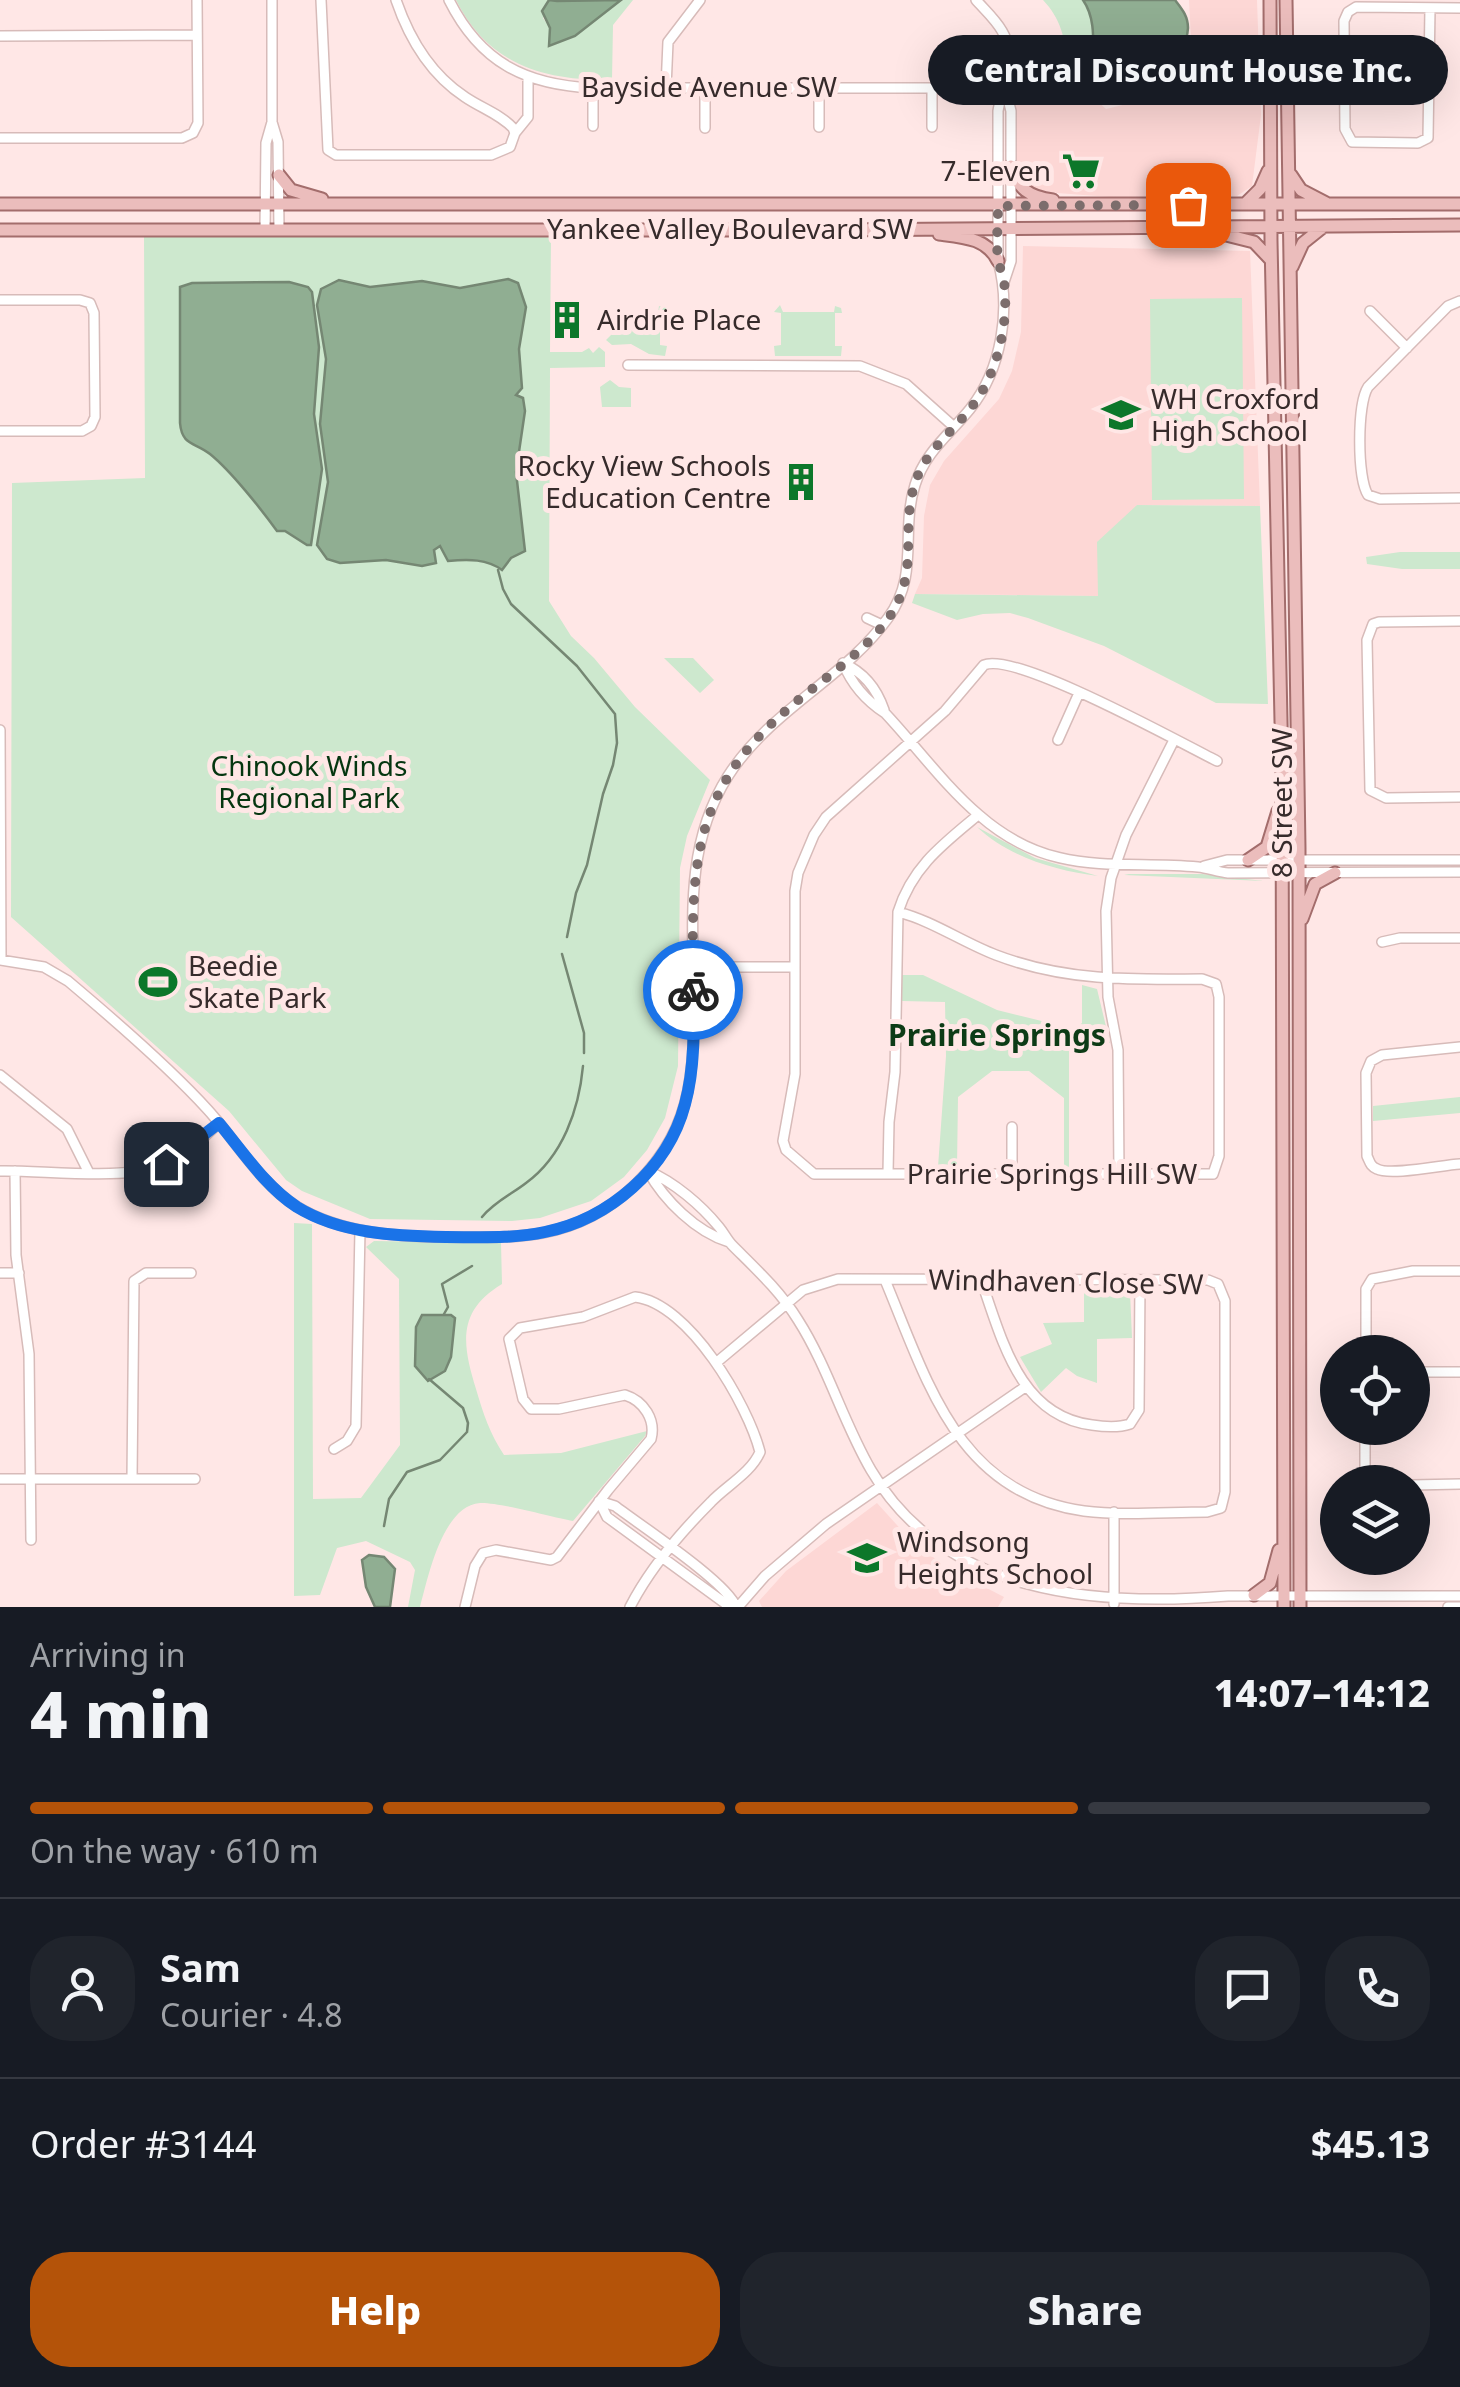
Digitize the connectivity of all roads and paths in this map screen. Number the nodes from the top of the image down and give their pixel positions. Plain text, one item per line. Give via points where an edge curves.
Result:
1 (197, 0) edge
2 (272, 0) edge
3 (321, 0) edge
4 (396, 0) edge
5 (448, 0) edge
6 (700, 0) edge
7 (976, 0) edge
8 (1270, 0) edge
9 (1286, 0) edge
10 (1430, 8) junction
11 (1460, 8) edge
12 (197, 35) junction
13 (0, 36) edge
14 (528, 77) junction
15 (593, 88) junction
16 (666, 88) junction
17 (705, 88) junction
18 (819, 88) junction
19 (932, 88) junction
20 (1005, 88) junction
21 (272, 122) junction
22 (593, 126) dead end
23 (932, 126) dead end
24 (819, 127) dead end
25 (705, 128) dead end
26 (515, 133) junction
27 (0, 138) edge
28 (1272, 162) junction
29 (1011, 166) junction
30 (1288, 169) junction
31 (279, 175) junction
32 (0, 204) edge
33 (272, 204) junction
34 (351, 204) junction
35 (1271, 204) junction
36 (1330, 204) junction
37 (1460, 204) edge
38 (1082, 205) junction
39 (1244, 205) junction
40 (1288, 205) junction
41 (1004, 206) junction
42 (1271, 225) junction
43 (1460, 225) edge
44 (1288, 226) junction
45 (1326, 226) junction
46 (1004, 228) junction
47 (1185, 228) junction
48 (0, 230) edge
49 (265, 230) junction
50 (279, 230) junction
51 (896, 230) junction
52 (998, 261) junction
53 (1271, 261) junction
54 (1288, 275) junction
55 (1004, 282) junction
56 (0, 300) edge
57 (1460, 302) edge
58 (1370, 311) dead end
59 (1407, 348) junction
60 (628, 365) dead end
61 (953, 426) junction
62 (0, 431) edge
63 (1460, 498) edge
64 (868, 618) dead end
65 (1460, 621) edge
66 (882, 625) junction
67 (843, 663) junction
68 (1079, 693) junction
69 (0, 730) edge
70 (1058, 740) dead end
71 (1174, 740) junction
72 (911, 741) junction
73 (1216, 761) dead end
74 (1460, 797) edge
75 (1282, 798) junction
76 (978, 815) junction
77 (0, 840) edge
78 (1248, 860) junction
79 (1460, 860) edge
80 (1114, 866) junction
81 (1282, 866) junction
82 (1298, 866) junction
83 (1201, 867) junction
84 (1335, 872) junction
85 (1460, 872) edge
86 (898, 912) junction
87 (1299, 933) junction
88 (1460, 938) edge
89 (1382, 942) dead end
90 (1, 960) edge
91 (693, 967) junction
92 (795, 967) junction
93 (1106, 980) junction
94 (1460, 1047) edge
95 (0, 1075) edge
96 (219, 1123) junction
97 (1012, 1128) dead end
98 (1460, 1164) edge
99 (0, 1170) edge
100 (15, 1170) junction
101 (88, 1171) junction
102 (648, 1171) junction
103 (888, 1173) junction
104 (1012, 1174) junction
105 (1119, 1175) junction
106 (360, 1230) junction
107 (1460, 1271) edge
108 (0, 1273) edge
109 (19, 1273) junction
110 (192, 1273) dead end
111 (884, 1280) junction
112 (981, 1280) junction
113 (1140, 1281) junction
114 (786, 1303) junction
115 (1366, 1335) edge
116 (717, 1362) junction
117 (1430, 1372) edge
118 (1460, 1372) edge
119 (1024, 1386) junction
120 (956, 1434) junction
121 (334, 1448) dead end
122 (0, 1479) edge
123 (30, 1479) junction
124 (132, 1479) junction
125 (196, 1479) dead end
126 (1430, 1484) edge
127 (1460, 1484) edge
128 (881, 1486) junction
129 (599, 1501) junction
130 (1114, 1512) junction
131 (1284, 1527) junction
132 (31, 1540) dead end
133 (669, 1548) junction
134 (662, 1558) junction
135 (1254, 1596) junction
136 (1460, 1596) edge
137 (1284, 1601) edge
138 (1300, 1601) edge
139 (1200, 1602) junction
140 (1114, 1605) edge
141 (465, 1607) edge
142 (630, 1607) edge
143 (735, 1607) edge
144 (1215, 1607) edge
145 (1448, 1607) edge
146 (1460, 1607) edge

1 - 12 street
2 - 21 street
3 - 26 street via 328,150 491,154 510,147
4 - 26 street via 429,64
5 - 14 street, Bayside Avenue SW via 482,48
6 - 16 street via 668,42
7 - 20 street via 1006,38
8 - 28 main road, 8 Street SW
9 - 30 main road, 8 Street SW
10 - 10 street via 1428,138 1352,142 1345,129 1348,12
10 - 11 street
12 - 13 street
12 - 27 street via 198,123 188,137
14 - 15 street, Bayside Avenue SW
14 - 26 street via 528,117
15 - 16 street, Bayside Avenue SW
15 - 22 street
16 - 17 street, Bayside Avenue SW
17 - 18 street, Bayside Avenue SW
17 - 25 street
18 - 19 street, Bayside Avenue SW
18 - 24 street
19 - 20 street, Bayside Avenue SW
19 - 23 street
20 - 29 street
20 - 41 street via 998,111
21 - 31 street
21 - 33 street via 266,143
28 - 35 main road, 8 Street SW
28 - 39 main road
29 - 38 main road via 1024,192
29 - 41 street
30 - 36 main road via 1302,190
30 - 40 main road, 8 Street SW
31 - 33 street
31 - 34 main road via 299,194
32 - 33 main road, Yankee Valley Boulevard SW
33 - 34 main road, Yankee Valley Boulevard SW
33 - 49 street
33 - 50 street
34 - 41 main road, Yankee Valley Boulevard SW
35 - 39 main road, Yankee Valley Boulevard SW
35 - 40 main road, Yankee Valley Boulevard SW
35 - 42 main road, 8 Street SW
36 - 37 main road, Yankee Valley Boulevard SW
36 - 40 main road, Yankee Valley Boulevard SW
38 - 39 main road, Yankee Valley Boulevard SW
38 - 41 main road, Yankee Valley Boulevard SW
40 - 44 main road, 8 Street SW
41 - 46 street
42 - 44 main road, Yankee Valley Boulevard SW
42 - 47 main road, Yankee Valley Boulevard SW
42 - 53 main road, 8 Street SW
43 - 45 main road, Yankee Valley Boulevard SW
44 - 45 main road, Yankee Valley Boulevard SW
44 - 54 main road, 8 Street SW
45 - 54 main road via 1303,243
46 - 47 main road, Yankee Valley Boulevard SW
46 - 51 main road, Yankee Valley Boulevard SW
46 - 52 street
46 - 55 street via 1011,261
47 - 53 main road via 1243,238
48 - 49 main road, Yankee Valley Boulevard SW
49 - 50 main road, Yankee Valley Boulevard SW
50 - 51 main road, Yankee Valley Boulevard SW
51 - 52 main road via 978,241
52 - 55 street
53 - 75 main road, 8 Street SW
54 - 82 main road, 8 Street SW
55 - 61 street via 995,361 978,398
56 - 62 street via 90,303 95,417 82,430
57 - 59 street
58 - 59 street
59 - 63 street via 1362,397 1364,489 1380,499
60 - 61 street via 860,366 906,384
61 - 66 street via 915,484 906,584
64 - 66 street
65 - 74 street via 1379,622 1367,640 1370,790 1386,798
66 - 67 street
67 - 72 street via 858,670
67 - 91 street via 752,743 719,791 696,857
68 - 70 street
68 - 71 street
68 - 72 street via 989,662
69 - 77 street
71 - 73 street
71 - 80 street
72 - 76 street
72 - 92 street via 839,803 814,835 795,891
75 - 78 main road via 1267,847
75 - 81 main road, 8 Street SW
76 - 80 street via 1035,849
76 - 86 street via 916,870
77 - 90 street
78 - 81 street
78 - 83 street
79 - 82 street
80 - 83 street
80 - 93 street
81 - 82 street
81 - 83 street via 1228,873
81 - 131 main road, 8 Street SW
82 - 84 street
82 - 87 main road, 8 Street SW
84 - 85 street
84 - 87 main road via 1315,884
86 - 93 street via 1024,965
86 - 103 street
87 - 138 main road, 8 Street SW
88 - 89 street
90 - 96 street via 44,967 68,981
91 - 92 street
91 - 102 street via 685,1106
92 - 103 street, Prairie Springs Hill SW via 795,1074 784,1146 814,1174
93 - 105 street via 1118,1034
93 - 105 street, Prairie Springs Hill SW via 1202,979 1216,984 1218,998 1217,1170 1206,1176
94 - 98 street via 1382,1054 1366,1073 1370,1164 1390,1171
95 - 101 street via 67,1129
96 - 101 street via 178,1158 152,1169
96 - 106 street via 286,1200
97 - 104 street
99 - 100 street
100 - 101 street
100 - 109 street
102 - 106 street via 594,1216 540,1234
102 - 114 street via 668,1180 716,1224
103 - 104 street, Prairie Springs Hill SW
104 - 105 street, Prairie Springs Hill SW
106 - 121 street via 356,1426
107 - 115 street via 1372,1279
108 - 109 street
109 - 123 street via 29,1354
110 - 124 street via 146,1274 134,1282
111 - 112 street, Windhaven Close SW
111 - 114 street, Windhaven Close SW via 822,1282
111 - 120 street, Windhaven Close SW
112 - 113 street, Windhaven Close SW
112 - 119 street
113 - 119 street via 1139,1410 1130,1424 1065,1419
113 - 130 street, Windhaven Close SW via 1208,1280 1225,1294 1226,1492 1215,1511
114 - 116 street, Windhaven Close SW
114 - 128 street
116 - 129 street via 644,1298 514,1331 509,1346 526,1406 542,1411 625,1395 653,1423 652,1439
116 - 133 street via 760,1452
117 - 118 street
119 - 120 street
120 - 128 street
120 - 130 street, Windhaven Close SW via 986,1468 1035,1498
122 - 123 street
123 - 124 street
123 - 132 street
124 - 125 street
126 - 127 street
128 - 140 street via 927,1537 979,1572 1046,1596
128 - 143 street via 788,1554
129 - 133 street
129 - 134 street via 607,1517
129 - 141 street via 557,1558 482,1553
130 - 140 street
131 - 135 main road via 1270,1583
131 - 137 main road, 8 Street SW
133 - 134 street
133 - 143 street via 733,1596
134 - 142 street
134 - 143 street
135 - 137 street
135 - 139 street
136 - 138 street
137 - 138 street
139 - 140 street
139 - 144 street
145 - 146 street

